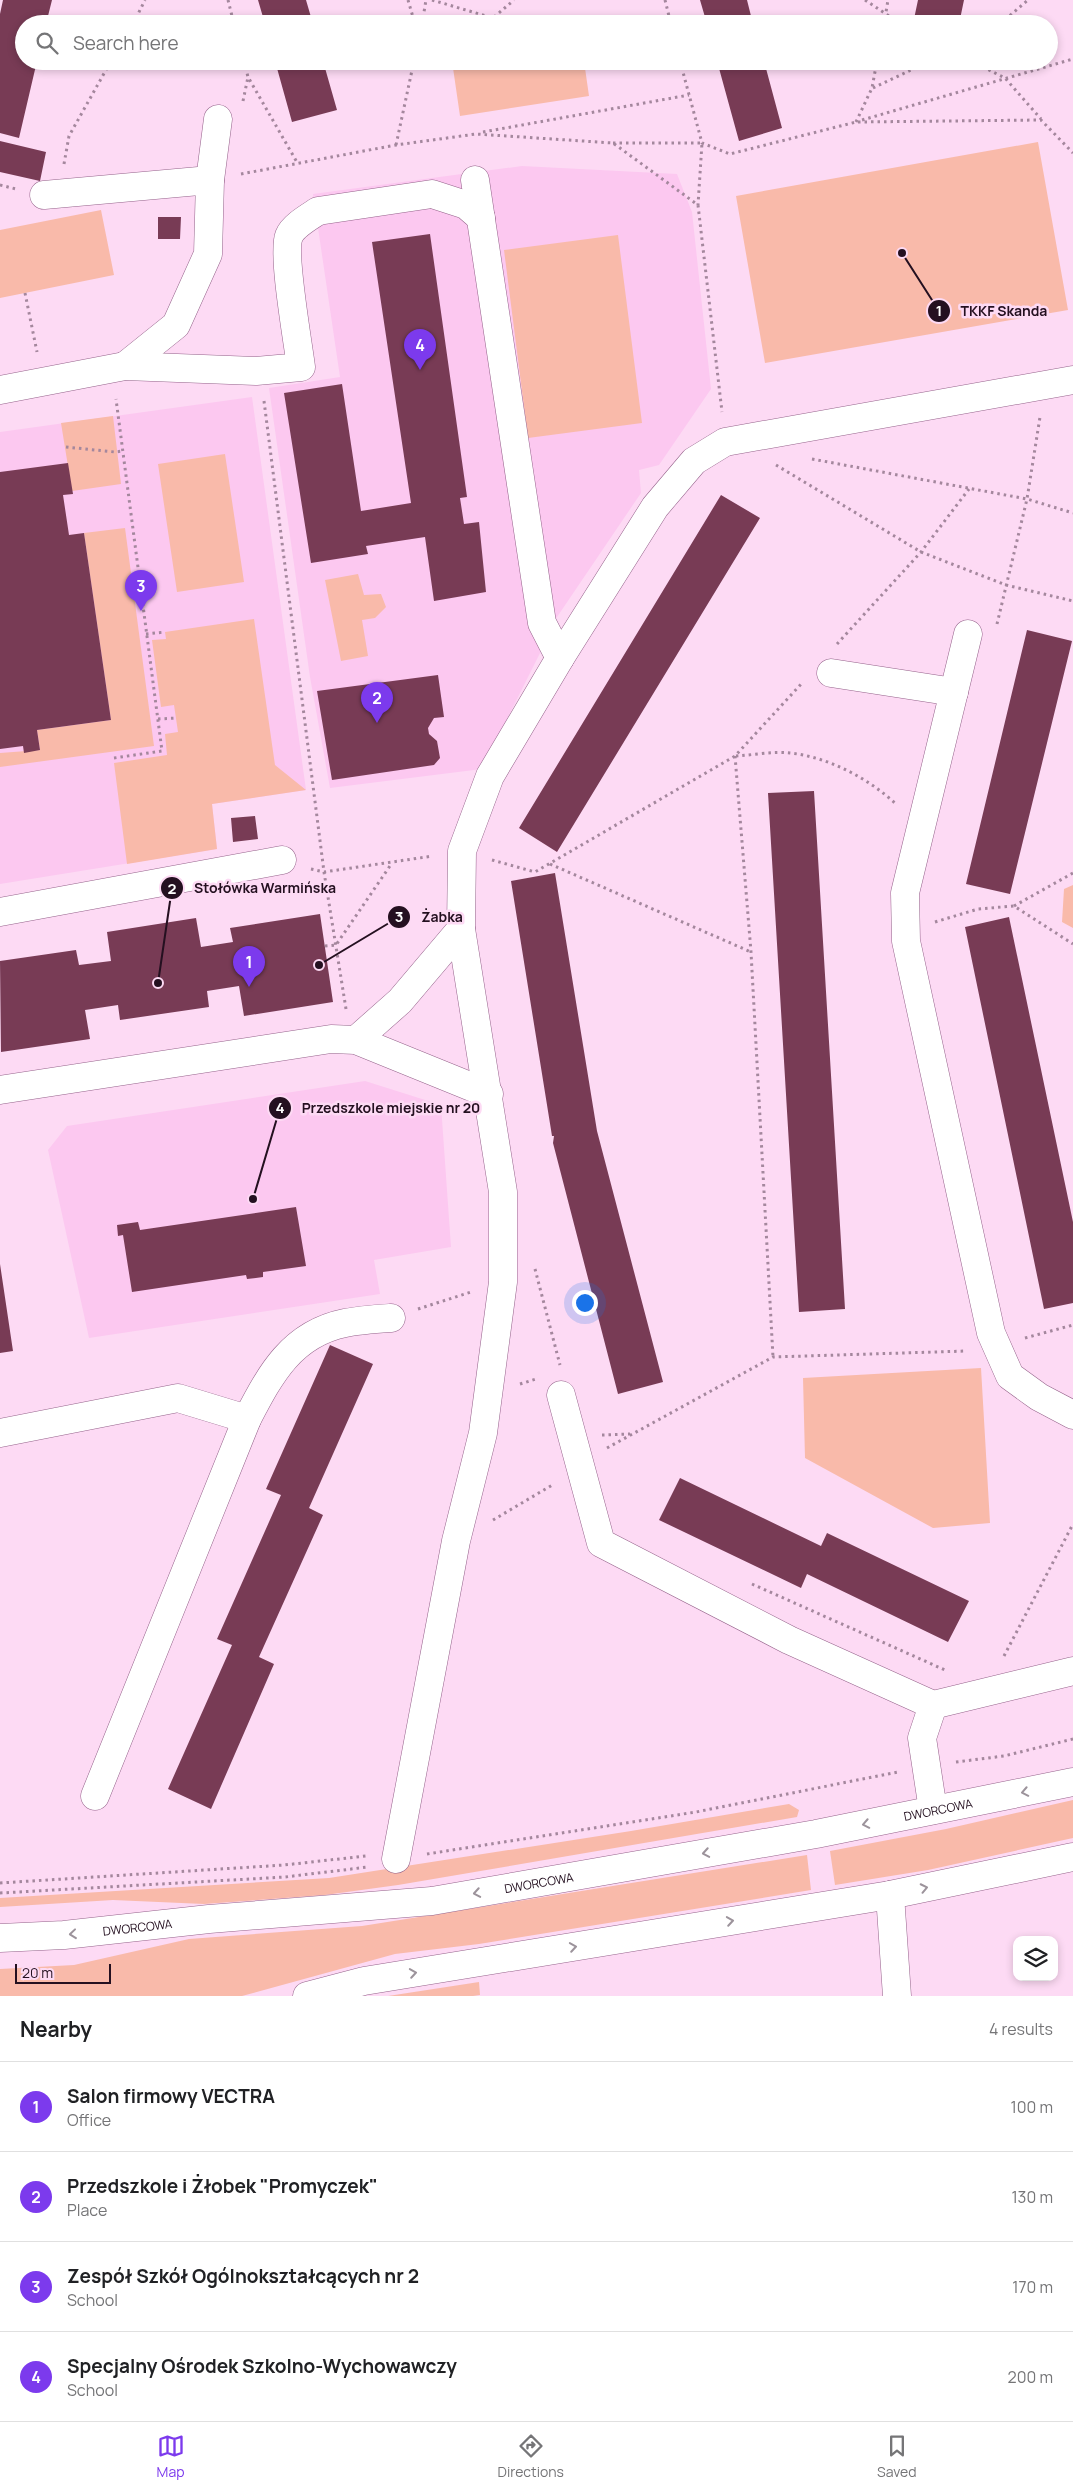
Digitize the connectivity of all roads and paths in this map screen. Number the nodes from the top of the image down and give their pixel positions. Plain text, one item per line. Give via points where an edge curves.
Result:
1 (145, 0) edge
2 (228, 0) edge
3 (408, 0) edge
4 (426, 0) edge
5 (432, 0) edge
6 (514, 0) edge
7 (665, 0) edge
8 (865, 0) edge
9 (888, 0) edge
10 (1028, 0) edge
11 (138, 15) edge
12 (232, 15) edge
13 (412, 15) edge
14 (424, 15) edge
15 (483, 15) edge
16 (496, 15) edge
17 (669, 15) edge
18 (886, 15) joint
19 (1010, 15) edge
20 (1073, 59) edge
21 (1058, 63) edge
22 (107, 70) edge
23 (246, 70) edge
24 (412, 70) edge
25 (682, 70) edge
26 (875, 70) edge
27 (911, 70) edge
28 (989, 70) edge
29 (1034, 70) edge
30 (1005, 78) junction
31 (872, 88) junction
32 (689, 95) junction
33 (218, 119) dead end
34 (1041, 120) junction
35 (856, 122) junction
36 (476, 134) junction
37 (613, 143) junction
38 (702, 143) junction
39 (396, 145) junction
40 (1073, 153) edge
41 (298, 164) junction
42 (238, 174) dead end
43 (210, 180) junction
44 (475, 180) dead end
45 (44, 195) joint
46 (698, 205) junction
47 (480, 218) junction
48 (25, 293) dead end
49 (38, 356) dead end
50 (125, 366) junction
51 (1073, 380) edge
52 (1045, 385) junction
53 (0, 390) edge
54 (264, 397) dead end
55 (117, 405) dead end
56 (757, 436) junction
57 (725, 442) junction
58 (66, 447) dead end
59 (123, 450) junction
60 (808, 458) dead end
61 (969, 488) junction
62 (1027, 500) junction
63 (1073, 513) edge
64 (921, 552) junction
65 (1006, 585) junction
66 (1073, 601) edge
67 (165, 632) dead end
68 (146, 634) junction
69 (982, 634) joint
70 (835, 647) dead end
71 (560, 658) junction
72 (820, 675) joint
73 (954, 692) junction
74 (176, 718) dead end
75 (158, 719) junction
76 (735, 756) junction
77 (114, 758) dead end
78 (900, 809) dead end
79 (462, 851) junction
80 (282, 860) dead end
81 (393, 862) junction
82 (550, 864) junction
83 (324, 872) junction
84 (1073, 873) edge
85 (1014, 906) junction
86 (0, 908) edge
87 (935, 912) dead end
88 (935, 922) junction
89 (461, 929) junction
90 (937, 932) dead end
91 (1073, 944) edge
92 (336, 945) junction
93 (325, 946) dead end
94 (751, 952) junction
95 (356, 1040) junction
96 (0, 1090) edge
97 (489, 1094) junction
98 (503, 1282) junction
99 (391, 1318) joint
100 (1073, 1325) edge
101 (1023, 1328) dead end
102 (1025, 1338) junction
103 (998, 1350) junction
104 (773, 1357) junction
105 (552, 1386) joint
106 (488, 1393) junction
107 (1073, 1415) edge
108 (247, 1419) junction
109 (0, 1433) edge
110 (582, 1468) junction
111 (1073, 1524) edge
112 (456, 1541) junction
113 (747, 1582) dead end
114 (1002, 1659) dead end
115 (1073, 1671) edge
116 (952, 1674) dead end
117 (934, 1705) junction
118 (1073, 1739) edge
119 (926, 1767) junction
120 (1073, 1782) edge
121 (95, 1796) dead end
122 (933, 1810) junction
123 (1073, 1857) edge
124 (396, 1859) junction
125 (0, 1883) edge
126 (0, 1893) edge
127 (890, 1895) junction
128 (0, 1938) edge
129 (307, 1996) edge
130 (897, 1996) edge

1 - 11 path
2 - 12 path
3 - 13 path
4 - 14 path
5 - 15 path
6 - 16 path
7 - 17 path
8 - 18 path
9 - 18 path
10 - 19 path
20 - 21 path
22 - 45 path via 69,136 64,165 48,179
23 - 41 path
24 - 39 path
25 - 32 path
26 - 31 path
27 - 31 path
28 - 30 path
29 - 30 path
30 - 34 path
30 - 35 path
31 - 35 path
32 - 36 path
32 - 38 path
33 - 43 street
34 - 35 path
34 - 40 path
35 - 38 path via 730,154
36 - 37 path
36 - 39 path
37 - 38 path
37 - 46 path
38 - 46 path
39 - 41 path
41 - 42 path
43 - 45 street
43 - 50 street via 208,254 176,325
44 - 47 street
46 - 57 path
47 - 50 street via 466,205 432,194 318,211 289,235 288,242 301,367 256,371
47 - 71 street via 542,623
48 - 49 path
50 - 53 street
51 - 52 street
52 - 56 street
52 - 62 path
54 - 83 path
55 - 59 path
56 - 57 street
56 - 64 path via 761,449 773,464
57 - 71 street via 694,461 655,507
58 - 59 path
59 - 68 path
60 - 61 path
61 - 62 path
61 - 64 path
62 - 63 path
62 - 65 path
64 - 65 path
64 - 70 path
65 - 66 path
65 - 69 path
67 - 68 path
68 - 75 path
69 - 73 street
71 - 79 street via 490,776
72 - 73 street
72 - 76 path
73 - 103 street via 906,893 906,941 991,1332
74 - 75 path
75 - 77 path via 162,751
76 - 78 path via 789,752 834,764 881,791
76 - 82 path
76 - 94 path
79 - 81 path
79 - 82 path via 535,872
79 - 89 street
80 - 86 street
81 - 83 path
81 - 92 path
82 - 94 path
83 - 92 path
84 - 85 path
85 - 88 path via 978,909
85 - 91 path
87 - 88 path
88 - 90 path
89 - 95 street via 400,1001
89 - 97 street
92 - 93 path
92 - 95 path via 346,1009
94 - 104 path
95 - 96 street via 331,1039
95 - 97 street
97 - 98 street via 503,1192
98 - 99 path
98 - 106 street
99 - 108 street via 343,1323 300,1341 271,1373
100 - 102 path
101 - 102 path
102 - 103 path
103 - 104 path
103 - 107 street via 1010,1376 1039,1397
104 - 110 path via 599,1452
105 - 106 path
105 - 110 street
106 - 112 street via 483,1433
108 - 109 street via 178,1398
108 - 121 street
110 - 112 path
110 - 117 street via 601,1543 789,1640
111 - 114 path
112 - 124 street
113 - 116 path
115 - 117 street
117 - 119 street via 922,1738
118 - 119 path via 1004,1756
119 - 122 street
119 - 124 path via 696,1812
120 -> 122 street, DWORCOWA
122 -> 128 street, DWORCOWA via 816,1834 432,1901
127 -> 123 street
124 - 125 path via 368,1856 284,1866
124 - 126 path via 370,1867 285,1877
129 -> 127 street via 364,1981
127 - 130 street

